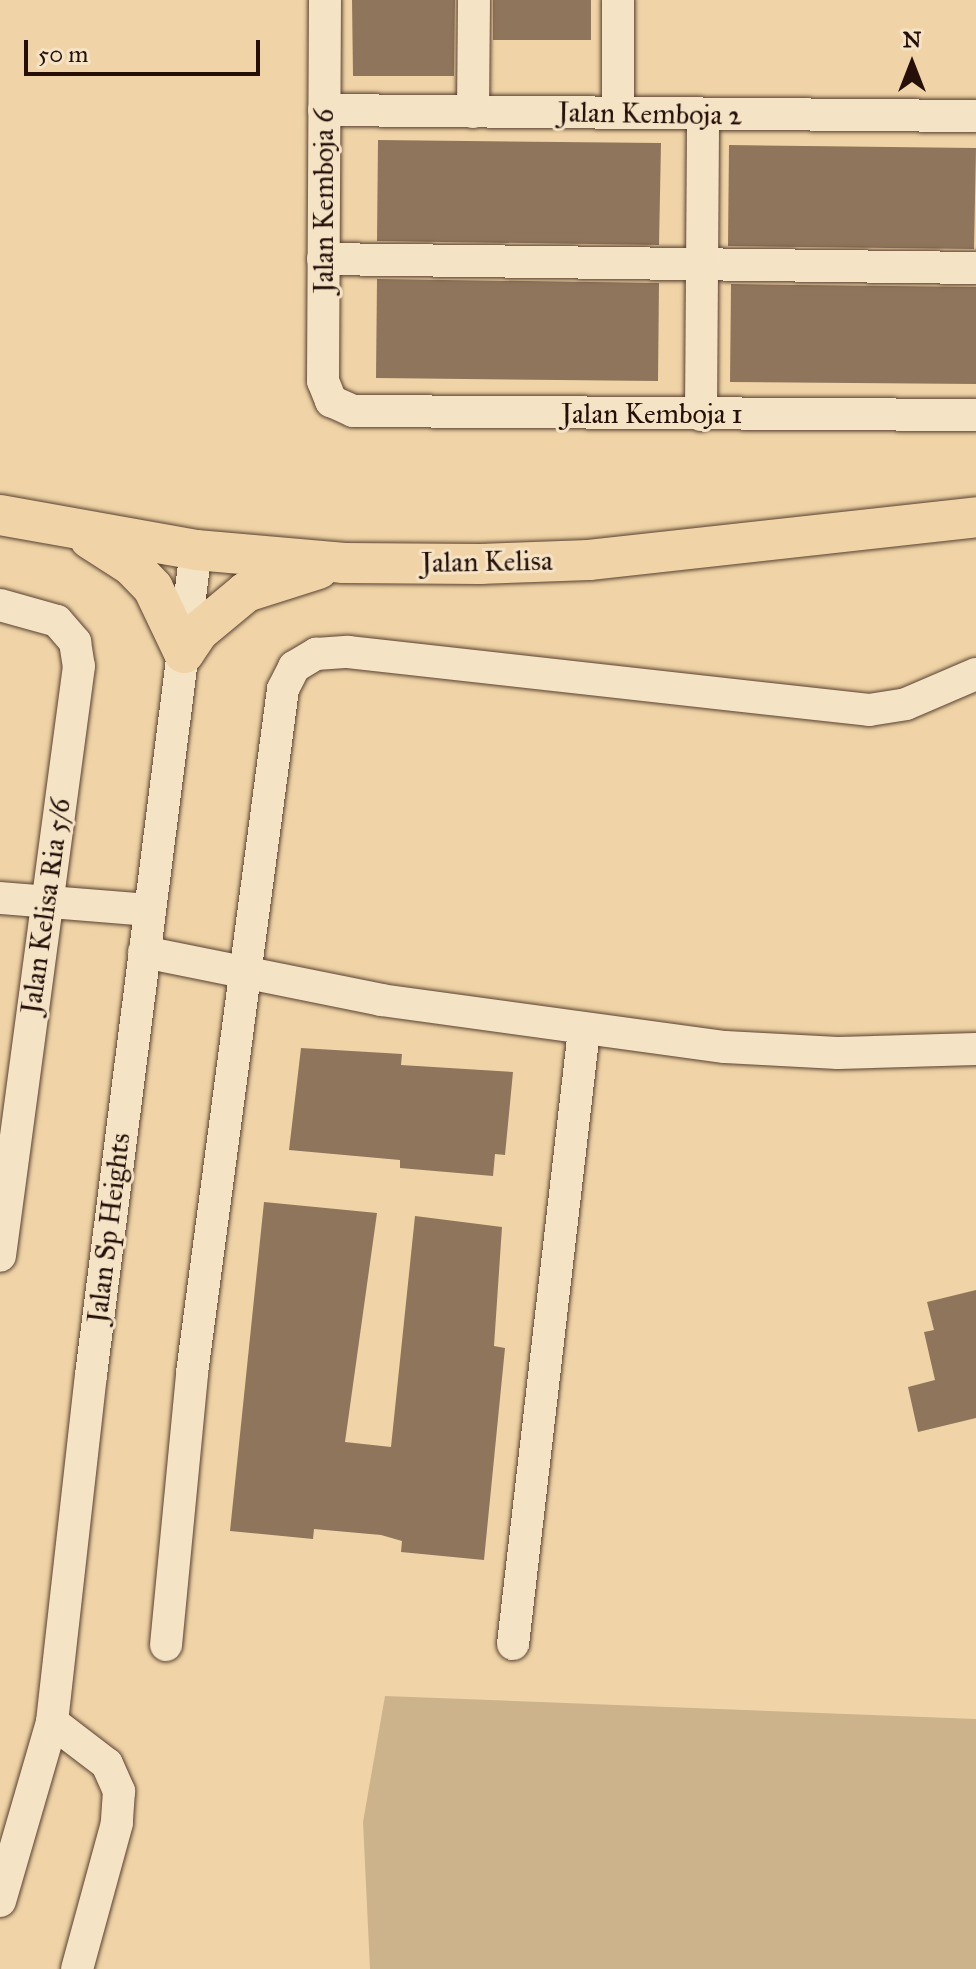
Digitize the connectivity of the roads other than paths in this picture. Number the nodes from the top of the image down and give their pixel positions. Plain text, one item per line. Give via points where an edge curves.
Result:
1 (325, 0) edge
2 (474, 0) edge
3 (618, 0) edge
4 (324, 110) junction
5 (473, 112) junction
6 (618, 113) junction
7 (703, 115) junction
8 (976, 116) edge
9 (323, 259) junction
10 (701, 266) junction
11 (976, 268) edge
12 (331, 401) joint
13 (701, 415) junction
14 (976, 415) edge
15 (0, 515) edge
16 (976, 517) edge
17 (79, 532) junction
18 (196, 550) junction
19 (344, 563) junction
20 (0, 605) edge
21 (184, 653) junction
22 (976, 674) edge
23 (0, 898) edge
24 (47, 904) junction
25 (149, 910) junction
26 (144, 952) junction
27 (247, 971) junction
28 (584, 1030) junction
29 (976, 1049) edge
30 (0, 1256) edge
31 (513, 1644) dead end
32 (166, 1645) dead end
33 (52, 1722) junction
34 (0, 1901) edge
35 (77, 1969) edge

1 - 4 street, Jalan Kemboja 6
2 - 5 street
3 - 6 street
4 - 5 street, Jalan Kemboja 2
4 - 9 street, Jalan Kemboja 6
5 - 6 street, Jalan Kemboja 2
6 - 7 street, Jalan Kemboja 2
7 - 8 street, Jalan Kemboja 2
7 - 10 street
9 - 10 street
9 - 12 street, Jalan Kemboja 6 via 323,381
10 - 11 street
10 - 13 street
12 - 13 street, Jalan Kemboja 1 via 353,411
13 - 14 street, Jalan Kemboja 1
15 - 17 main road, Jalan Kelisa
16 - 19 main road, Jalan Kelisa via 589,560
17 - 18 main road, Jalan Kelisa
17 - 21 main road via 132,566 153,588
18 - 19 main road, Jalan Kelisa
18 - 21 street, Jalan Sp Heights
19 - 21 main road via 246,592 198,632
20 - 24 street, Jalan Kelisa Ria 5/6 via 57,621 75,642 79,666
21 - 25 street, Jalan Sp Heights
22 - 27 street via 906,704 869,710 348,652 316,654 294,667 283,689
23 - 24 street
24 - 25 street
24 - 30 street, Jalan Kelisa Ria 5/6
25 - 26 street, Jalan Sp Heights
26 - 27 street
26 - 33 street, Jalan Sp Heights
27 - 28 street via 381,1000
27 - 32 street via 192,1373
28 - 29 street via 824,1052
28 - 31 street
33 - 34 street, Jalan Sp Heights
33 - 35 street via 107,1764 119,1791 117,1823

